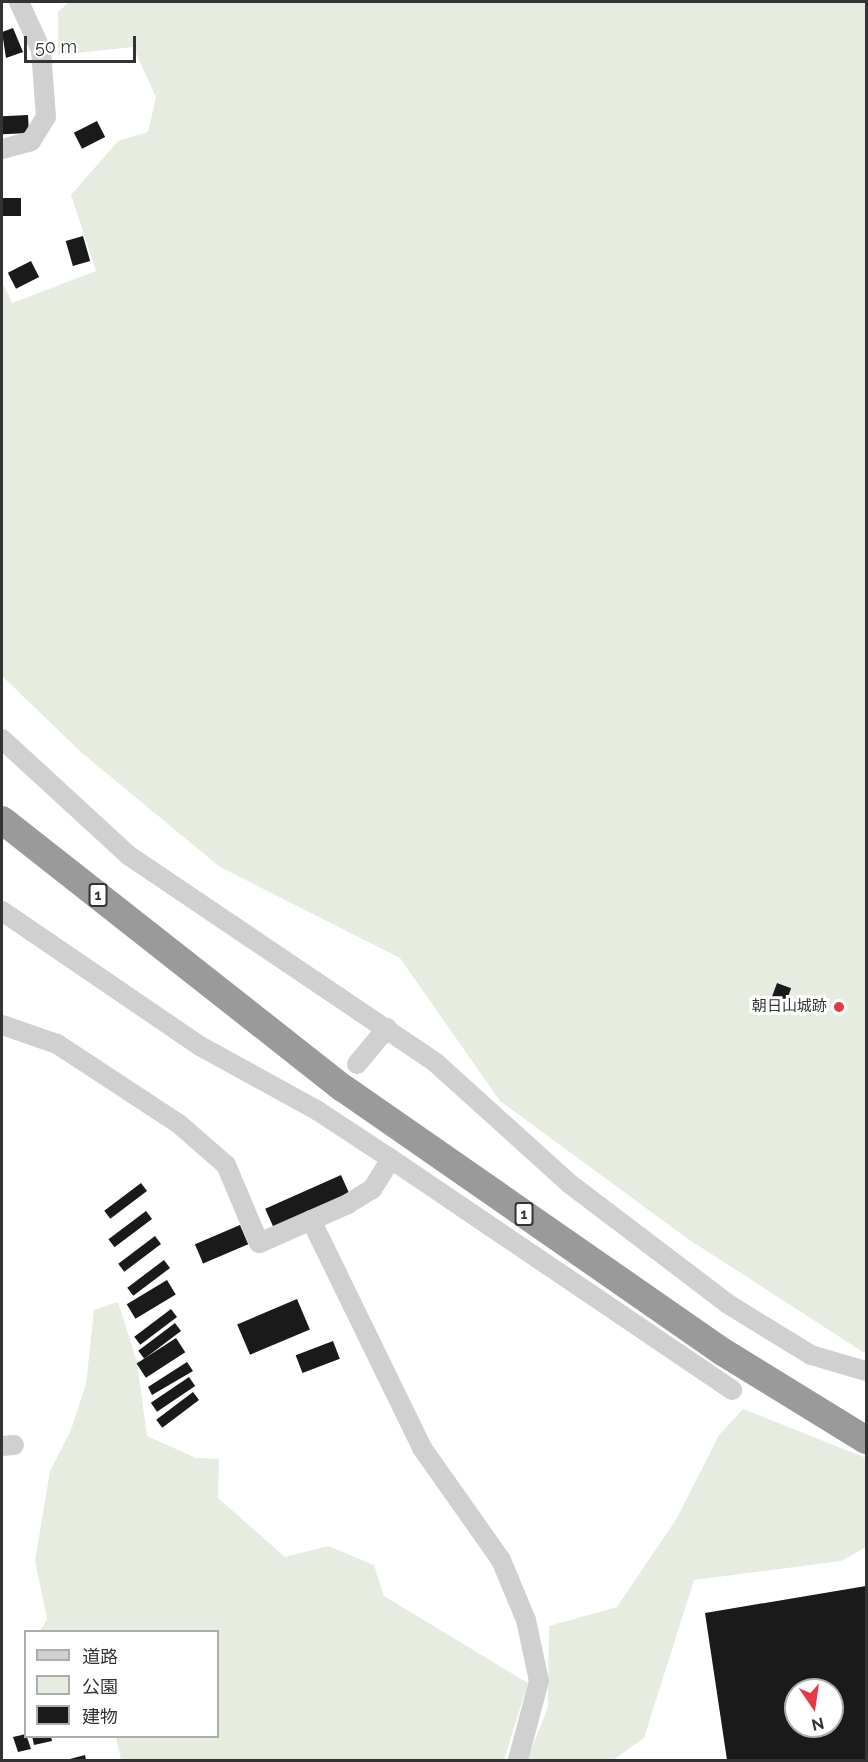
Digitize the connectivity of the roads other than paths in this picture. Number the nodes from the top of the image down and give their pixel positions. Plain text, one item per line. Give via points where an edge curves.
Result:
1 (19, 2) edge
2 (2, 149) edge
3 (2, 738) edge
4 (2, 800) edge
5 (2, 820) edge
6 (2, 842) edge
7 (2, 911) edge
8 (194, 970) junction
9 (2, 1025) edge
10 (387, 1028) junction
11 (357, 1064) dead end
12 (333, 1093) dead end
13 (318, 1111) junction
14 (390, 1159) junction
15 (311, 1220) junction
16 (867, 1371) edge
17 (732, 1390) dead end
18 (866, 1433) edge
19 (518, 1761) edge

1 - 2 street via 41,50 46,117 31,141
3 - 10 street via 128,855
4 - 18 highway via 360,1078
5 - 8 highway, 1
6 - 8 highway
7 - 13 street via 200,1046
8 - 18 highway, 1 via 344,1088 636,1293 798,1402
9 - 15 street via 57,1044 179,1124 226,1165 259,1243
10 - 11 street
10 - 16 street via 436,1063 570,1184 728,1304 811,1355
12 - 13 street
13 - 14 street
14 - 15 street via 372,1189
14 - 17 street
15 - 19 street via 422,1448 501,1560 526,1620 539,1682

